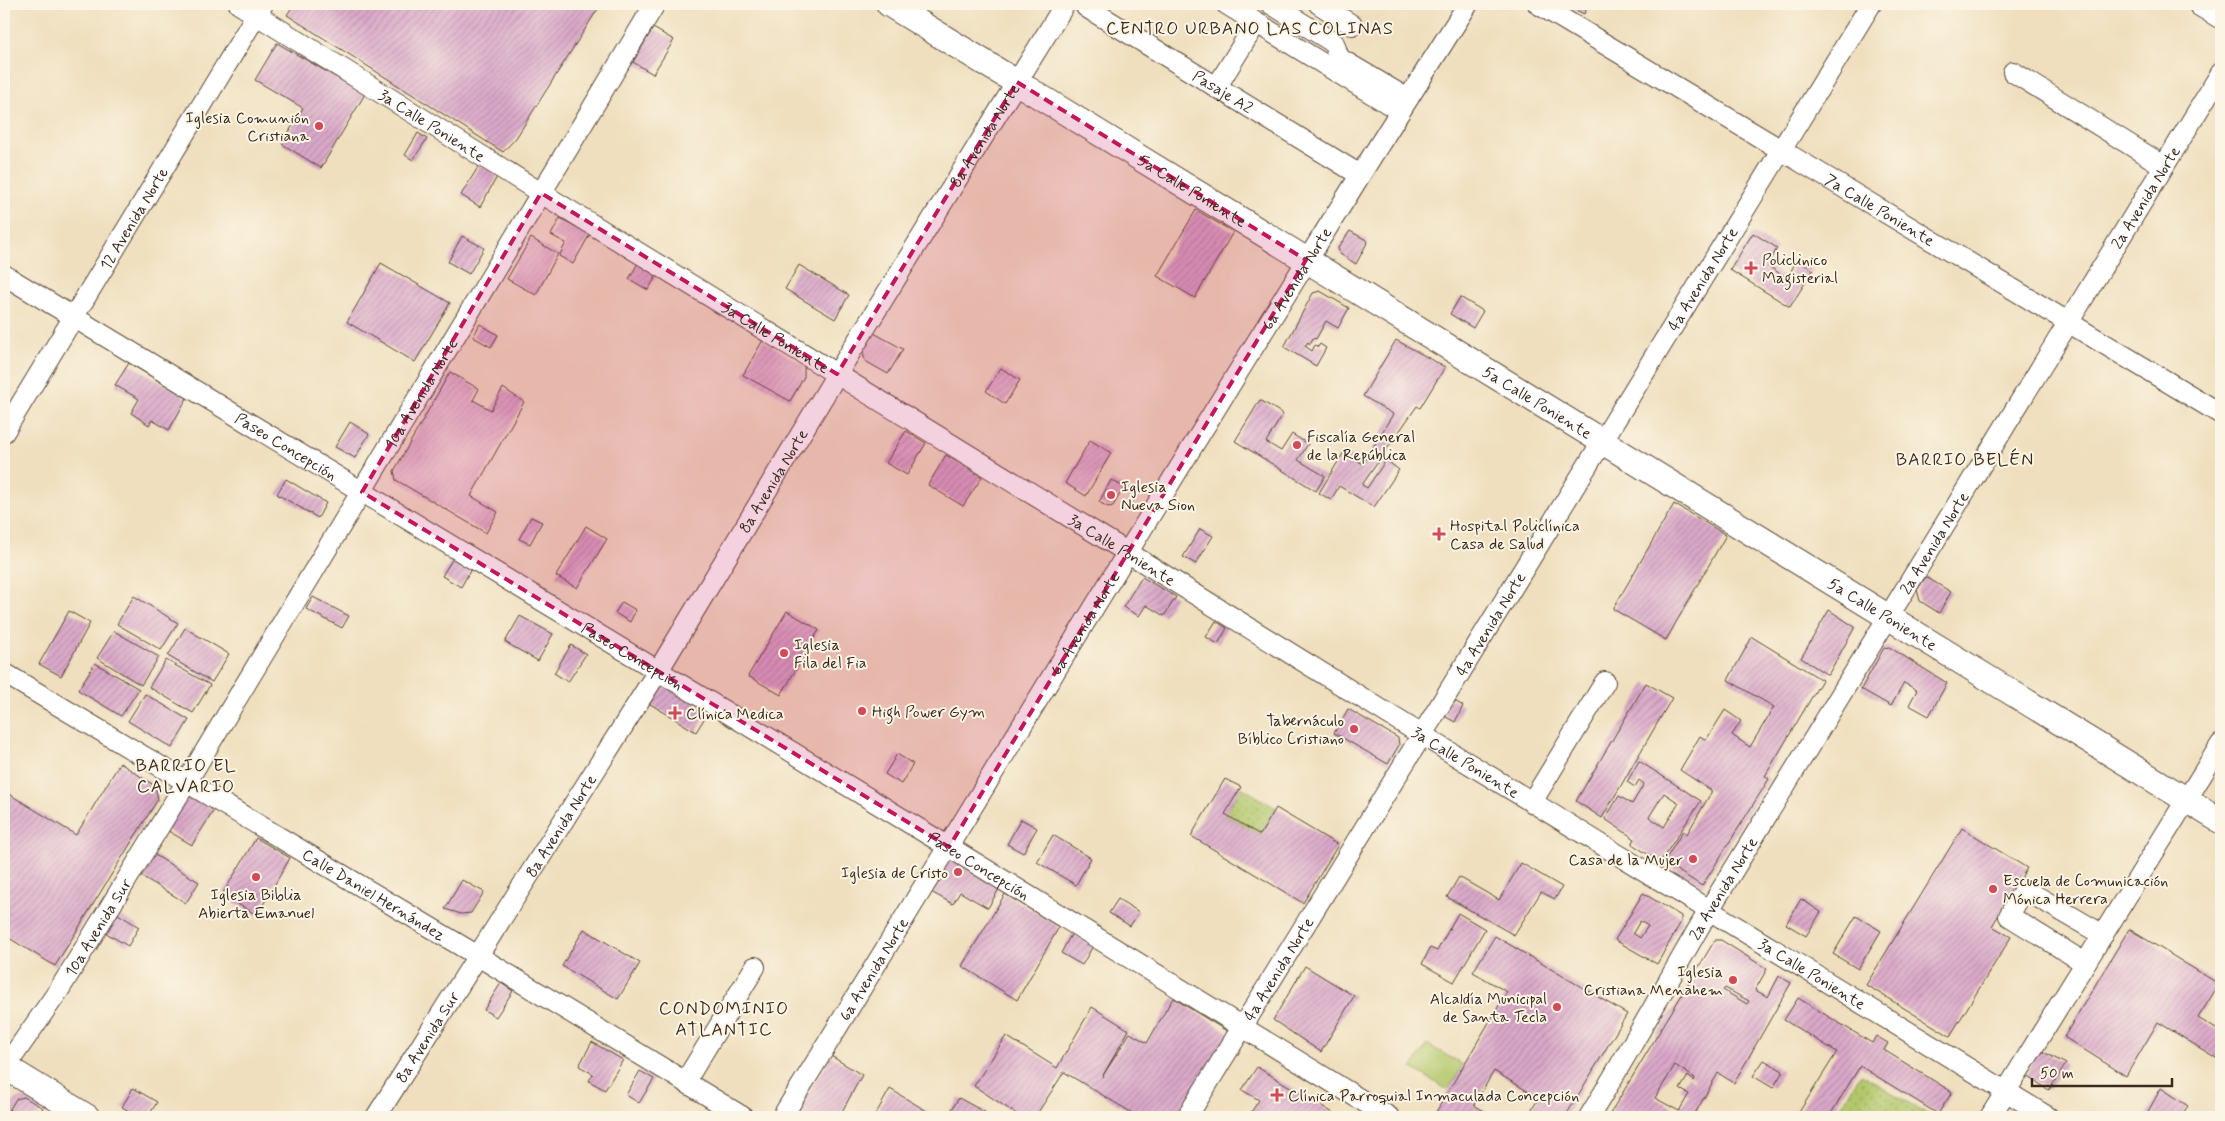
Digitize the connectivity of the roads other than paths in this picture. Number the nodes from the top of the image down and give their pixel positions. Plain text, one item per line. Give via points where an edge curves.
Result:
1 (239, 4) edge
2 (655, 4) edge
3 (889, 4) edge
4 (1065, 4) edge
5 (1226, 4) edge
6 (1271, 4) edge
7 (1319, 4) edge
8 (1468, 4) edge
9 (1538, 4) edge
10 (1871, 4) edge
11 (2201, 4) edge
12 (1086, 7) dead end
13 (260, 9) edge
14 (2221, 16) edge
15 (1256, 22) junction
16 (1352, 25) dead end
17 (2013, 72) dead end
18 (2221, 73) edge
19 (1017, 82) junction
20 (1216, 88) junction
21 (1404, 105) junction
22 (1782, 151) junction
23 (2164, 166) junction
24 (1360, 176) junction
25 (540, 193) junction
26 (1306, 260) junction
27 (4, 275) edge
28 (73, 317) junction
29 (2067, 323) junction
30 (836, 374) junction
31 (2221, 414) edge
32 (4, 432) edge
33 (1602, 442) junction
34 (362, 492) junction
35 (1128, 552) junction
36 (1888, 617) junction
37 (658, 671) junction
38 (4, 673) edge
39 (1604, 682) dead end
40 (1422, 735) junction
41 (2221, 744) edge
42 (186, 783) junction
43 (2186, 800) junction
44 (1532, 802) junction
45 (2221, 821) edge
46 (949, 847) junction
47 (1709, 910) junction
48 (2103, 935) junction
49 (478, 956) junction
50 (2085, 963) junction
51 (755, 967) dead end
52 (1242, 1029) junction
53 (4, 1067) edge
54 (685, 1082) junction
55 (2006, 1092) junction
56 (87, 1117) edge
57 (376, 1117) edge
58 (743, 1117) edge
59 (782, 1117) edge
60 (1187, 1117) edge
61 (1389, 1117) edge
62 (1589, 1117) edge
63 (1990, 1117) edge
64 (2048, 1117) edge

1 - 13 street, 3a Calle Poniente
2 - 25 street, 10a Avenida Norte
3 - 19 main road, 5a Calle Poniente
4 - 19 street, 8a Avenida Norte
5 - 15 street
6 - 21 street via 1334,43 1339,58
7 - 16 street
8 - 21 street, 6a Avenida Norte
9 - 22 street, 7a Calle Poniente
10 - 22 street, 4a Avenida Norte
11 - 14 main road
12 - 20 street, Pasaje A2
13 - 25 street, 3a Calle Poniente
13 - 28 street, 12 Avenida Norte
15 - 20 street
15 - 21 street
17 - 23 street
18 - 23 street, 2a Avenida Norte
19 - 26 main road, 5a Calle Poniente
19 - 30 street, 8a Avenida Norte
20 - 24 street, Pasaje A2
21 - 24 street, 6a Avenida Norte
22 - 29 street, 7a Calle Poniente
22 - 33 street, 4a Avenida Norte
23 - 29 street, 2a Avenida Norte
24 - 26 street, 6a Avenida Norte
25 - 30 street, 3a Calle Poniente
25 - 34 street, 10a Avenida Norte
26 - 33 main road, 5a Calle Poniente
26 - 35 street, 6a Avenida Norte
27 - 28 street, Paseo Concepción
28 - 32 street, 12 Avenida Norte
28 - 34 street, Paseo Concepción
29 - 31 street, 7a Calle Poniente
29 - 36 street, 2a Avenida Norte
30 - 35 street, 3a Calle Poniente
30 - 37 street, 8a Avenida Norte
33 - 36 main road, 5a Calle Poniente
33 - 40 street, 4a Avenida Norte
34 - 37 street, Paseo Concepción
34 - 42 street, 10a Avenida Norte
35 - 40 street, 3a Calle Poniente
35 - 46 street, 6a Avenida Norte
36 - 43 main road, 5a Calle Poniente
36 - 47 street, 2a Avenida Norte
37 - 46 street, Paseo Concepción
37 - 49 street, 8a Avenida Norte
38 - 42 street, Calle Daniel Hernández
39 - 44 street
40 - 44 street, 3a Calle Poniente
40 - 52 street, 4a Avenida Norte
41 - 43 street
42 - 49 street, Calle Daniel Hernández
42 - 53 street, 10a Avenida Sur via 58,990
43 - 45 main road, 5a Calle Poniente
43 - 48 street
44 - 47 street, 3a Calle Poniente
46 - 52 street, Paseo Concepción
46 - 59 street, 6a Avenida Norte
47 - 55 street, 3a Calle Poniente
47 - 62 street, 2a Avenida Norte via 1635,1043
48 - 50 street
48 - 50 street via 2024,889 2009,916
49 - 54 street, Calle Daniel Hernández
49 - 57 street, 8a Avenida Sur
50 - 55 street
51 - 54 street
52 - 60 street, 4a Avenida Norte
52 - 61 street, Paseo Concepción
53 - 56 main road
54 - 58 street, Calle Daniel Hernández
55 - 63 street
55 - 64 street, 3a Calle Poniente

